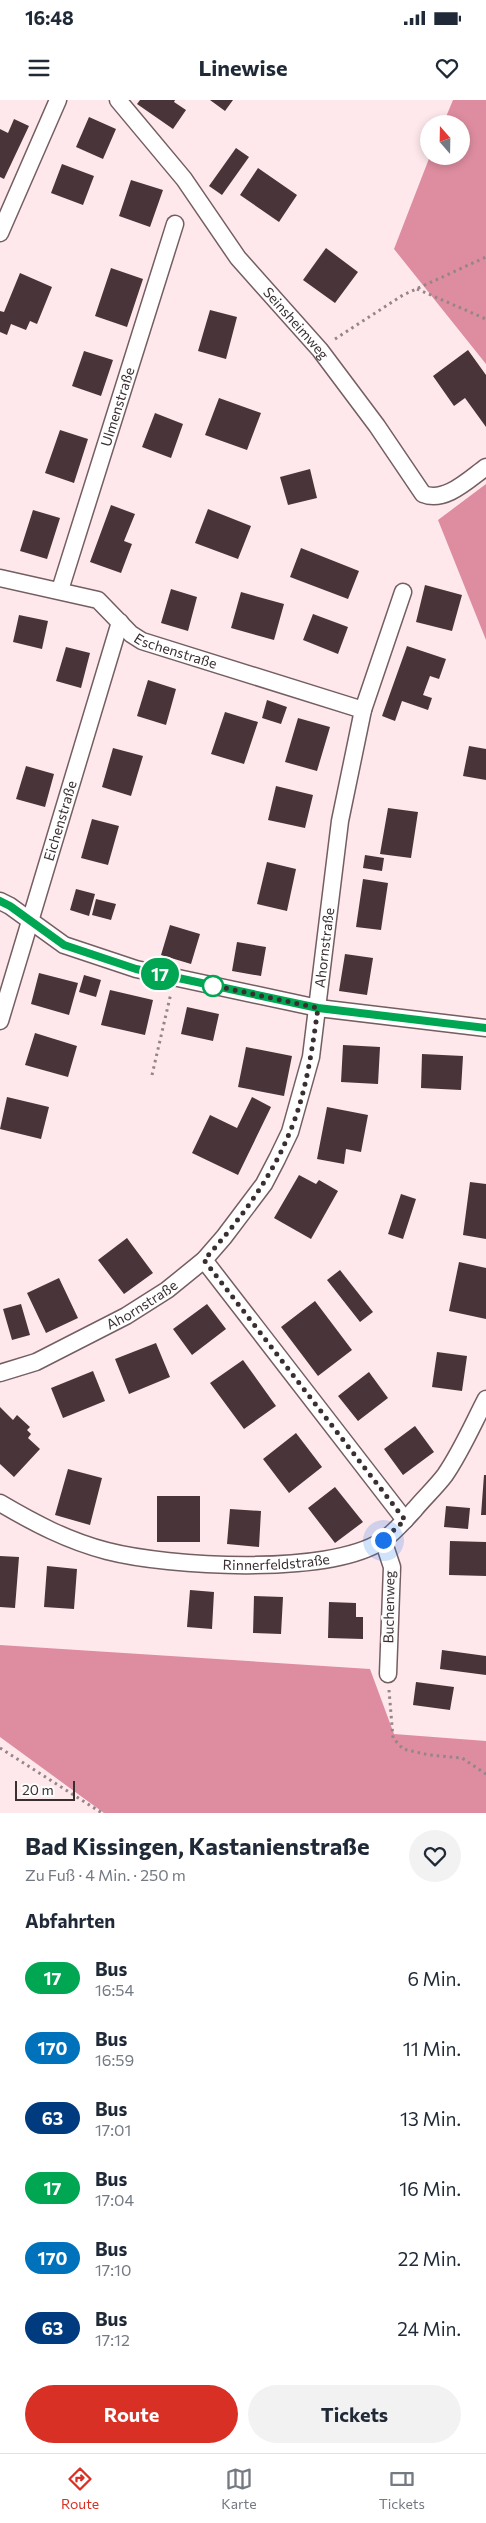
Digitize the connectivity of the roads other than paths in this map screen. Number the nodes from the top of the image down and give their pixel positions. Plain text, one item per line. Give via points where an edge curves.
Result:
1 (58, 100) edge
2 (118, 100) edge
3 (176, 224) dead end
4 (0, 233) edge
5 (486, 467) edge
6 (0, 578) edge
7 (60, 590) junction
8 (403, 592) dead end
9 (120, 622) junction
10 (363, 710) junction
11 (0, 901) edge
12 (29, 921) junction
13 (318, 1008) junction
14 (0, 1021) edge
15 (486, 1028) edge
16 (204, 1260) junction
17 (0, 1373) edge
18 (486, 1399) edge
19 (0, 1504) edge
20 (405, 1520) junction
21 (383, 1540) junction
22 (388, 1674) road end

1 - 4 street
2 - 5 street, Seinsheimweg via 184,179 238,258 320,350 377,426 422,494 431,498 444,495
3 - 7 street, Ulmenstraße
6 - 7 street, Eschenstraße
7 - 9 street, Eschenstraße via 98,600
8 - 10 street, Ahornstraße
9 - 10 street, Eschenstraße via 142,642
9 - 12 street, Eichenstraße
10 - 13 street, Ahornstraße via 340,820
11 - 12 street
12 - 13 street via 64,945 109,962
12 - 14 street, Eichenstraße
13 - 15 street
13 - 16 street, Ahornstraße via 311,1057 290,1132 264,1184
16 - 17 street, Ahornstraße via 167,1290 126,1316 36,1362
16 - 20 street
18 - 20 street, Rinnerfeldstraße via 445,1475
19 - 21 street, Rinnerfeldstraße via 71,1540 158,1562 292,1562 344,1556
20 - 21 street, Rinnerfeldstraße
21 - 22 street, Buchenweg via 392,1567

